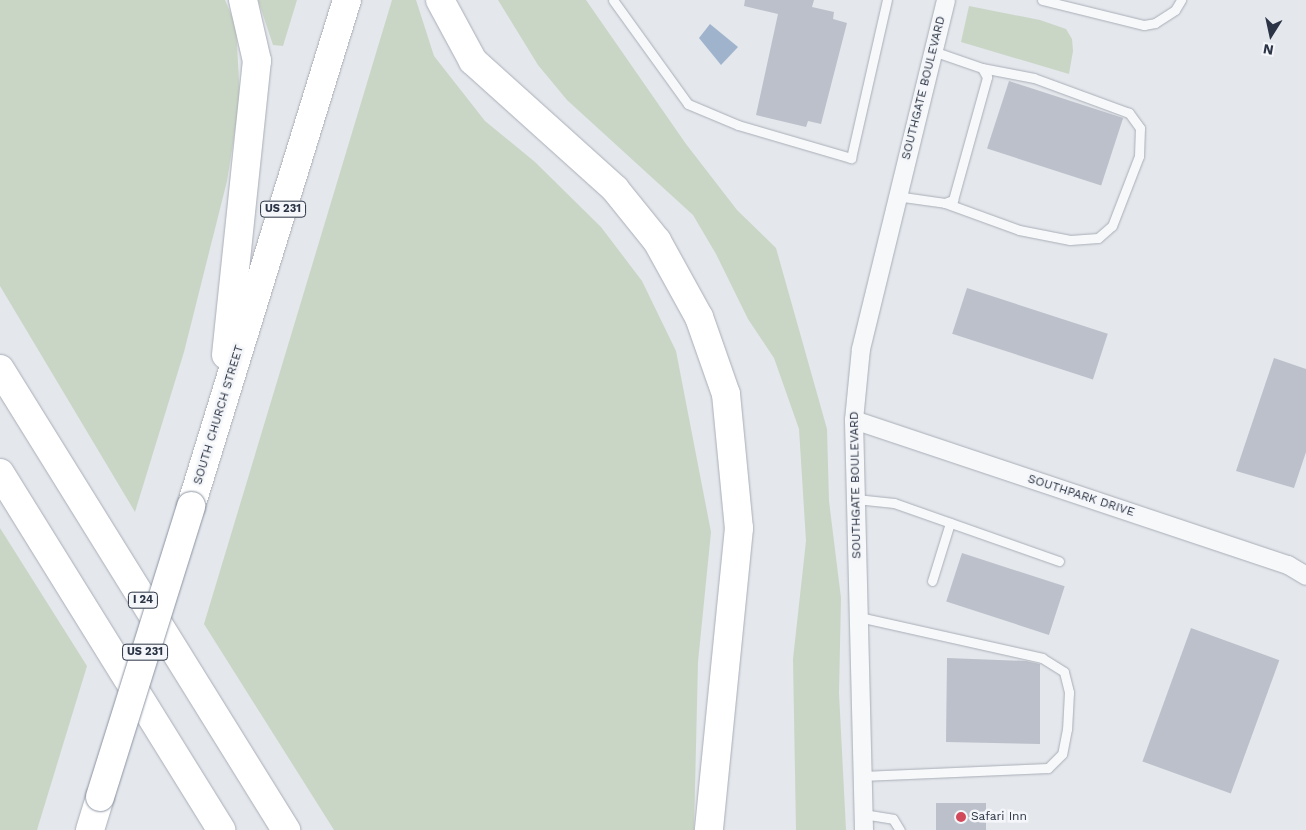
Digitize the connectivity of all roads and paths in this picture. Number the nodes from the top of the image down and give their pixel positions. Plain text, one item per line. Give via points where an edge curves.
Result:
1 (243, 0) edge
2 (347, 0) edge
3 (440, 0) edge
4 (613, 0) edge
5 (887, 0) edge
6 (946, 0) edge
7 (1042, 0) edge
8 (1180, 0) edge
9 (933, 52) junction
10 (982, 68) junction
11 (896, 196) junction
12 (945, 203) junction
13 (0, 369) edge
14 (219, 419) junction
15 (854, 420) junction
16 (0, 473) edge
17 (856, 499) junction
18 (950, 523) junction
19 (1059, 561) dead end
20 (1306, 576) edge
21 (932, 582) dead end
22 (859, 617) junction
23 (862, 776) junction
24 (864, 822) edge
25 (90, 830) edge
26 (221, 830) edge
27 (286, 830) edge
28 (710, 830) edge
29 (900, 830) edge

1 - 14 highway via 257,61
2 - 14 highway, SOUTH CHURCH STREET / US 231
3 - 28 highway via 473,61 615,188 656,241 699,317 726,394 739,528
4 - 5 lane via 688,104 738,125 851,158
6 - 9 street, SOUTHGATE BOULEVARD
7 - 8 lane via 1144,25 1155,23 1174,10
9 - 10 lane
9 - 11 street, SOUTHGATE BOULEVARD
10 - 12 lane via 987,77 953,200
10 - 12 lane via 1034,78 1130,113 1140,128 1140,156 1112,226 1098,238 1070,240 1019,230
11 - 12 lane
11 - 15 street, SOUTHGATE BOULEVARD via 861,349
13 - 27 highway, I 24
14 - 25 highway, SOUTH CHURCH STREET / US 231, bridge
15 - 17 street, SOUTHGATE BOULEVARD
15 - 20 street, SOUTHPARK DRIVE via 1278,562
16 - 26 highway
17 - 18 lane via 894,503
17 - 22 street, SOUTHGATE BOULEVARD
18 - 19 lane
18 - 21 lane
22 - 23 street, SOUTHGATE BOULEVARD
22 - 23 lane via 1042,658 1064,672 1069,692 1068,729 1062,754 1048,768
23 - 24 street, SOUTHGATE BOULEVARD
24 - 29 lane via 893,819

